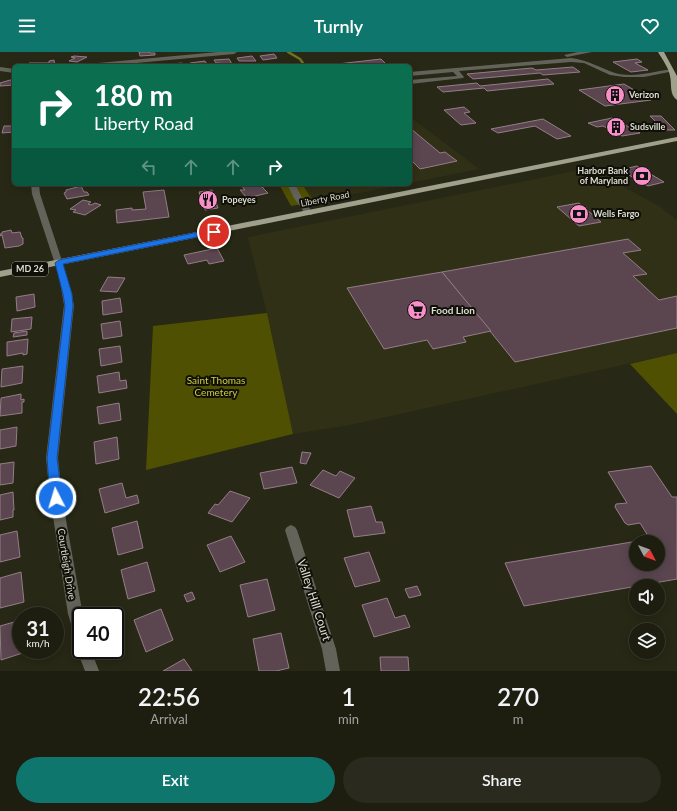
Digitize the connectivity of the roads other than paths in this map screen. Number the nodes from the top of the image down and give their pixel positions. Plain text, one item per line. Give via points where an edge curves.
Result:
1 (234, 52) edge
2 (589, 52) edge
3 (662, 52) edge
4 (217, 53) edge
5 (98, 64) edge
6 (0, 69) edge
7 (412, 70) edge
8 (454, 70) junction
9 (12, 71) edge
10 (412, 74) edge
11 (674, 75) edge
12 (412, 82) edge
13 (677, 98) edge
14 (677, 139) edge
15 (35, 186) edge
16 (292, 186) edge
17 (309, 213) junction
18 (59, 263) junction
19 (0, 274) edge
20 (291, 530) dead end
21 (74, 607) edge
22 (87, 659) edge
23 (92, 671) edge
24 (333, 671) edge

1 - 4 street
2 - 7 street
3 - 11 main road
4 - 5 street
6 - 9 street
8 - 10 street
8 - 11 street via 571,60 590,62 617,75
8 - 12 street via 460,77
11 - 13 main road via 674,91
14 - 17 main road, Liberty Road / MD 26
15 - 18 street, Courtleigh Drive
16 - 17 street
17 - 18 main road, Liberty Road / MD 26
18 - 19 main road, Liberty Road / MD 26
18 - 21 street, Courtleigh Drive via 69,306 52,458
20 - 24 street, Valley Hill Court via 329,649
22 - 23 street

